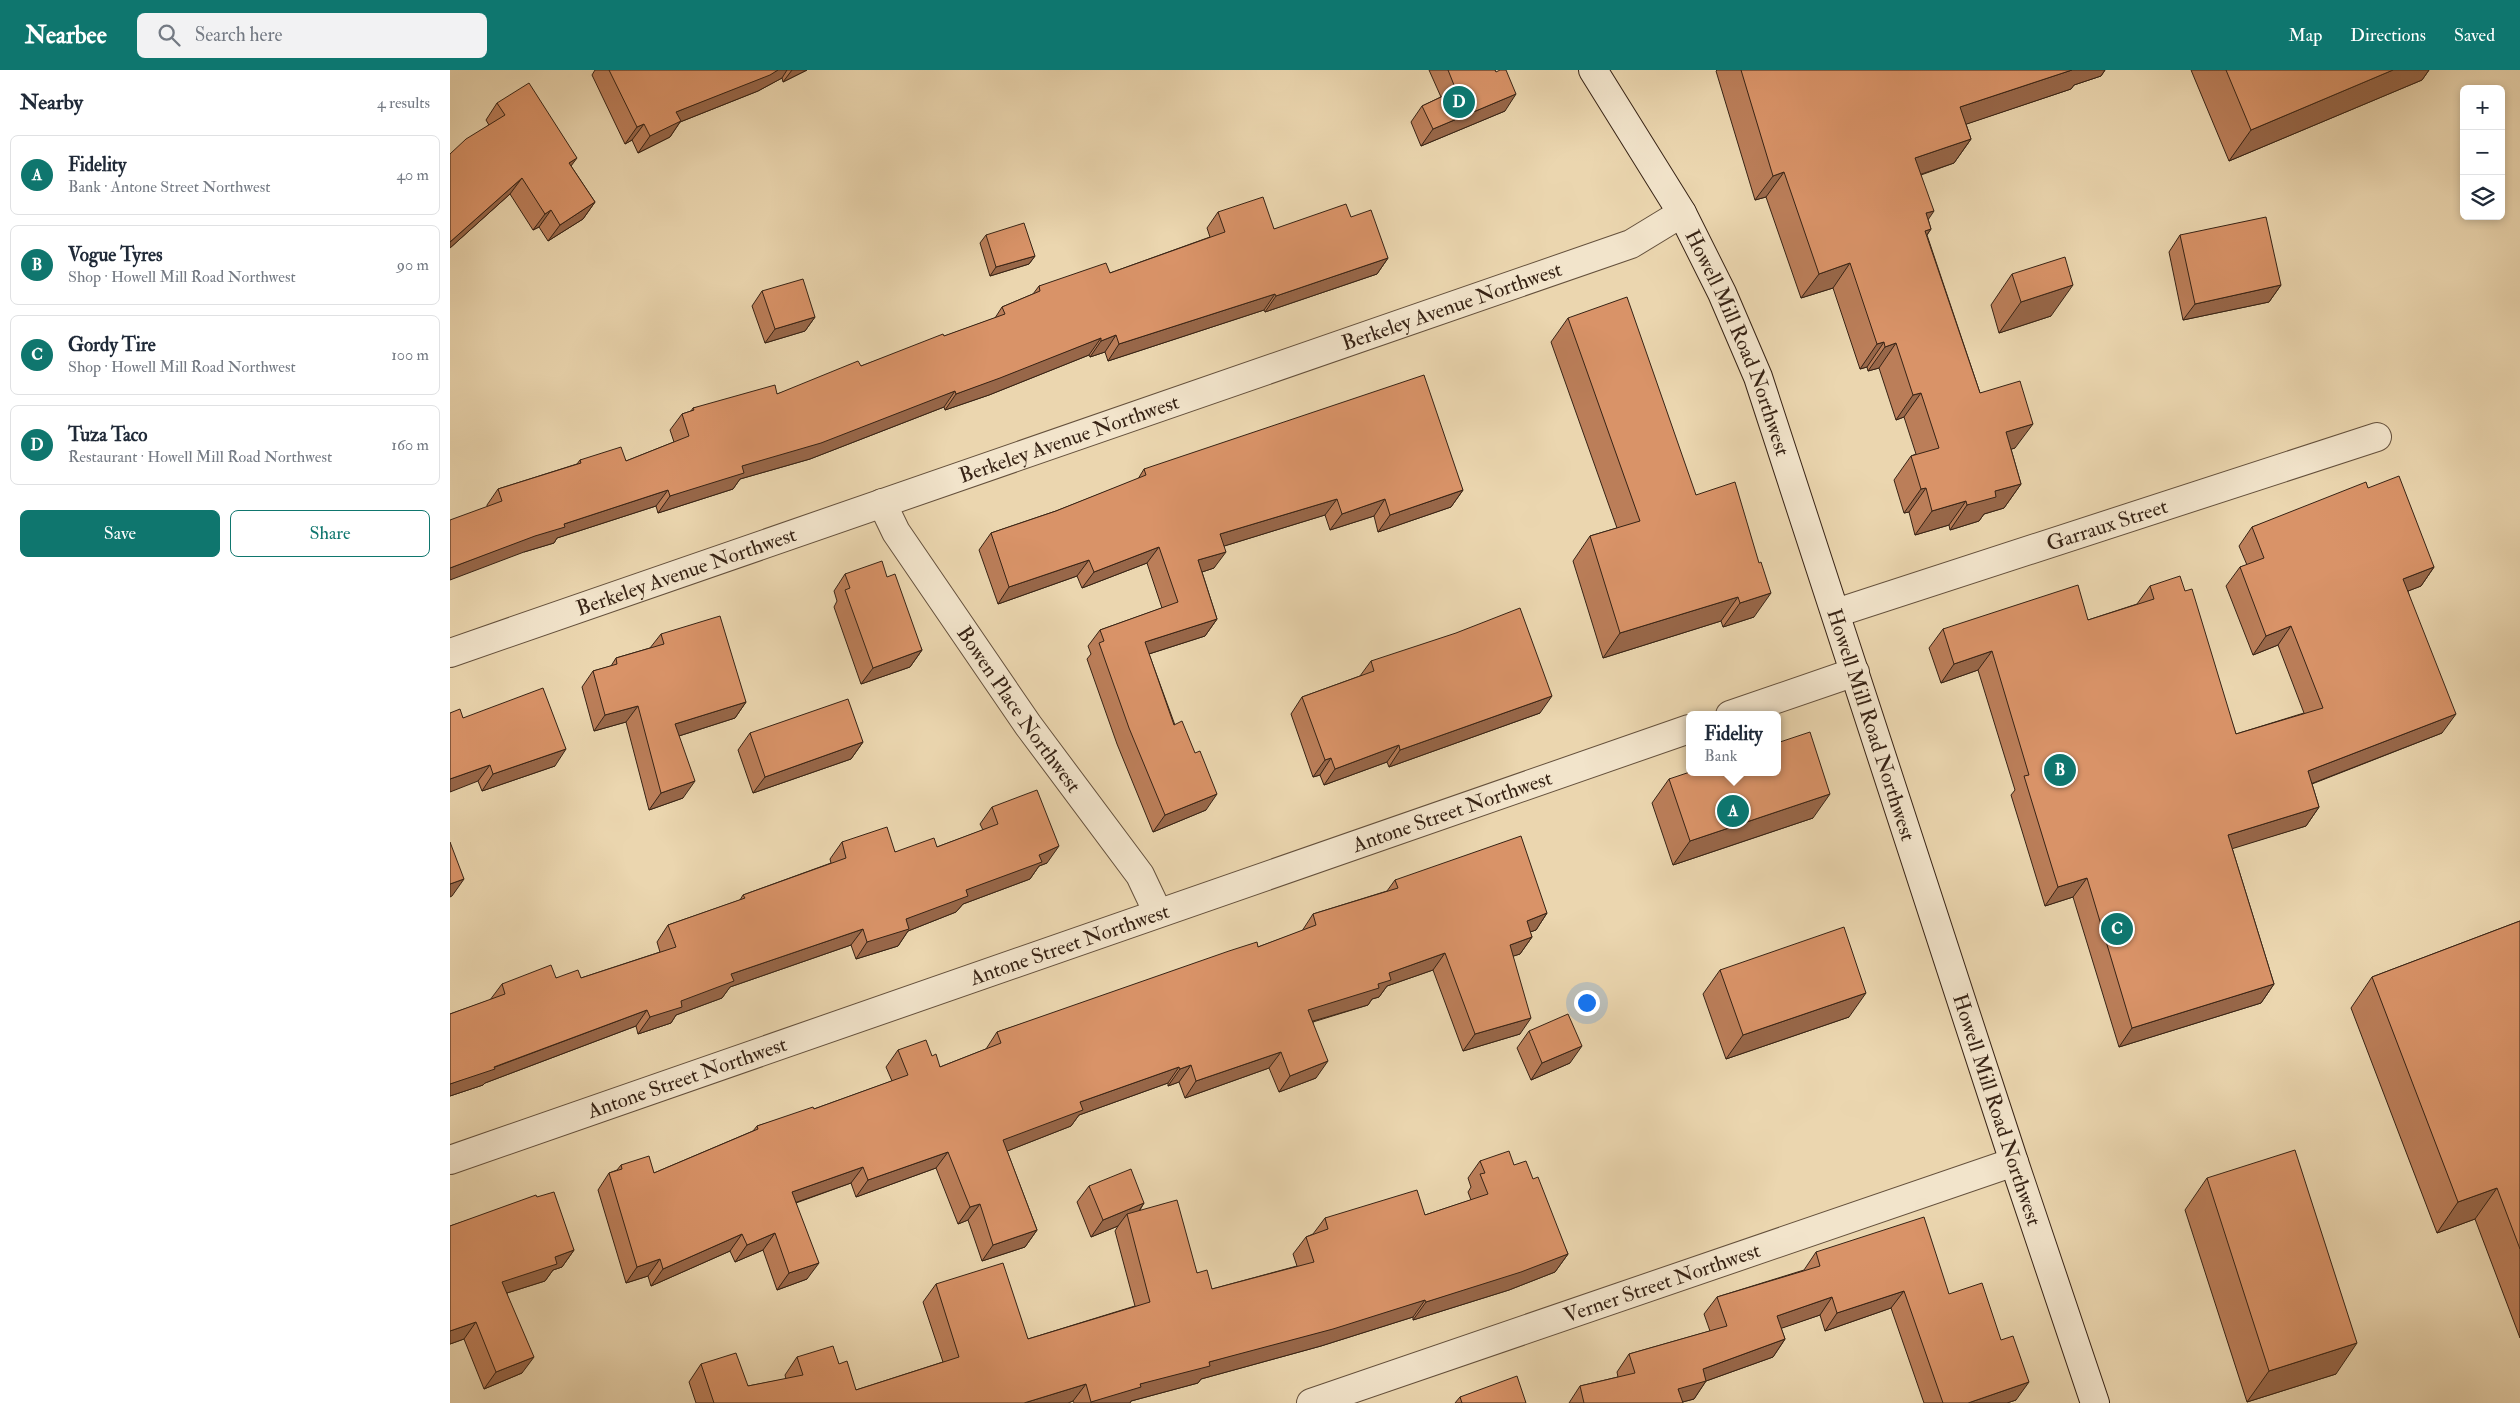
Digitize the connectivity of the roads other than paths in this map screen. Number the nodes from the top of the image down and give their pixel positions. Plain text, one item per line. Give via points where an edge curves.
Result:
1 (1595, 71) edge
2 (1682, 213) junction
3 (2377, 437) dead end
4 (882, 503) junction
5 (1836, 613) junction
6 (450, 653) edge
7 (1855, 672) junction
8 (1742, 711) edge
9 (1686, 730) edge
10 (1158, 913) junction
11 (450, 1160) edge
12 (2014, 1162) junction
13 (1310, 1403) edge
14 (2095, 1403) edge

1 - 2 street, Howell Mill Road Northwest
2 - 4 street, Berkeley Avenue Northwest via 1631,244
2 - 5 street, Howell Mill Road Northwest via 1722,293 1758,378
3 - 5 street, Garraux Street
4 - 6 street, Berkeley Avenue Northwest
4 - 10 street, Bowen Place Northwest via 896,532 1028,725 1140,875
5 - 7 street, Howell Mill Road Northwest
7 - 8 street
7 - 12 street, Howell Mill Road Northwest
9 - 10 street, Antone Street Northwest
10 - 11 street, Antone Street Northwest
12 - 13 street, Verner Street Northwest
12 - 14 street, Howell Mill Road Northwest

